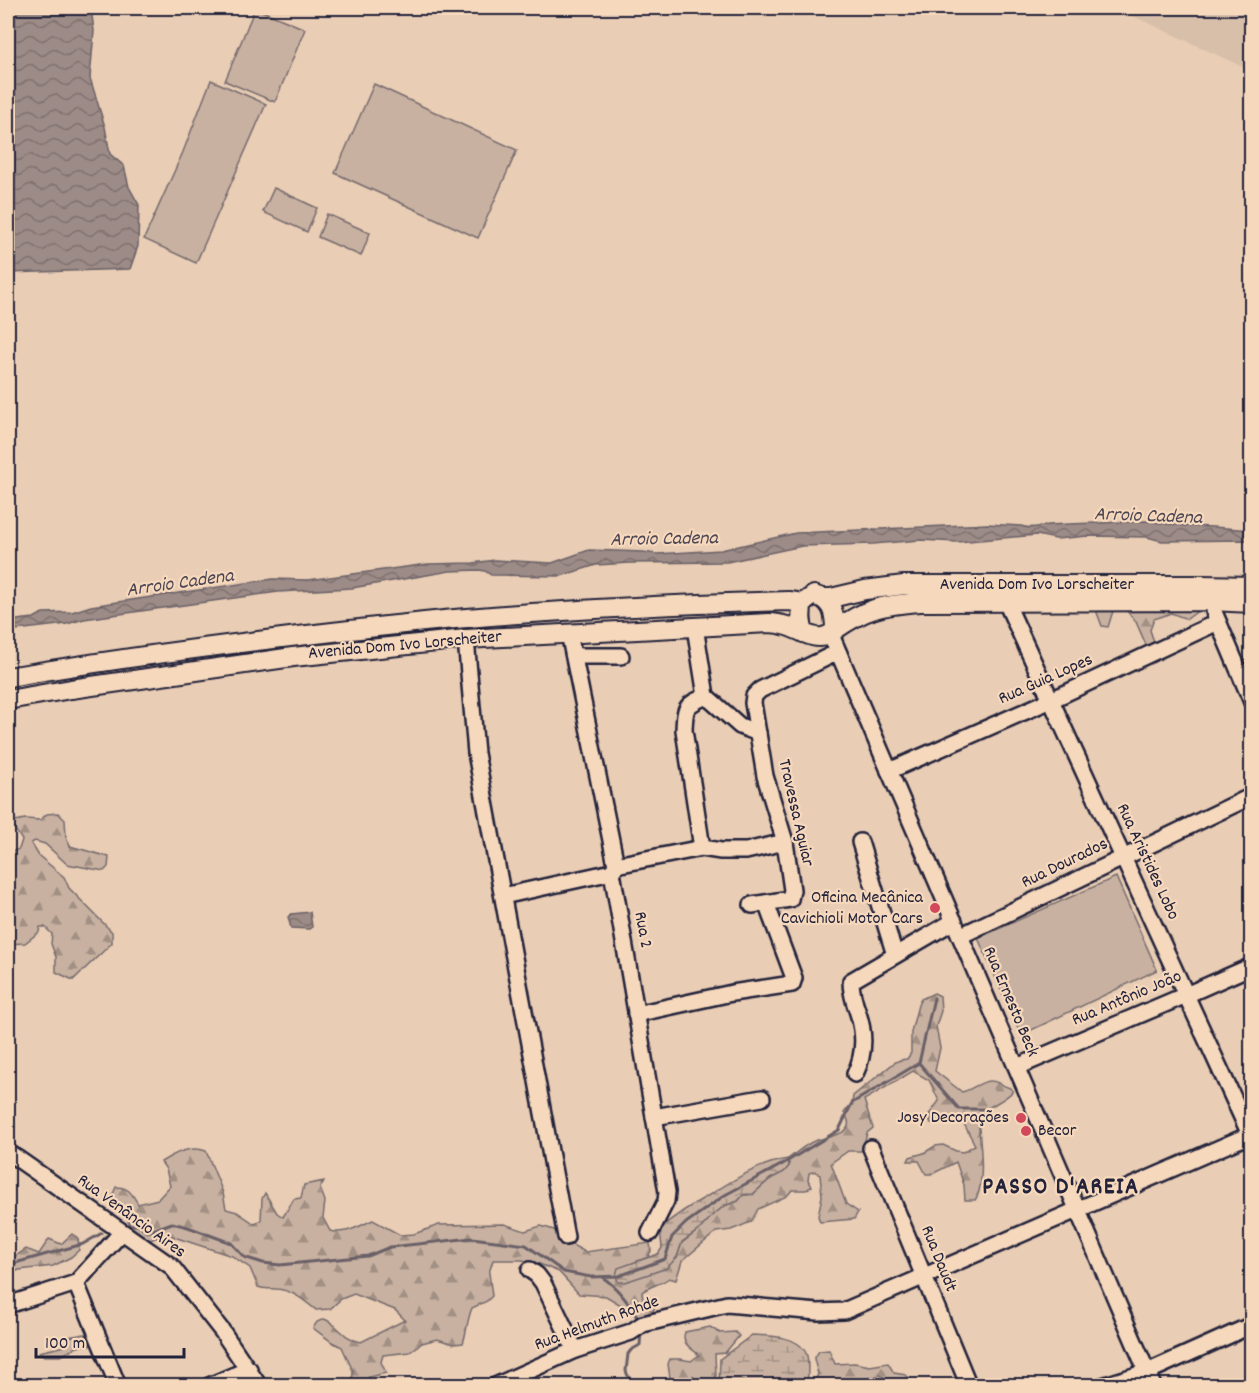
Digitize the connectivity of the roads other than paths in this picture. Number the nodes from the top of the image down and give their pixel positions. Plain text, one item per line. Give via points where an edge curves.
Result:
1 (1251, 586) edge
2 (823, 598) junction
3 (1210, 601) junction
4 (1006, 602) junction
5 (803, 603) junction
6 (1251, 603) edge
7 (1218, 622) junction
8 (695, 627) junction
9 (569, 633) junction
10 (804, 633) junction
11 (833, 633) junction
12 (466, 639) junction
13 (838, 652) junction
14 (574, 656) junction
15 (621, 656) dead end
16 (8, 677) edge
17 (706, 696) junction
18 (8, 700) edge
19 (1051, 700) junction
20 (1251, 702) edge
21 (758, 734) junction
22 (889, 771) junction
23 (1251, 796) edge
24 (785, 842) junction
25 (860, 842) dead end
26 (702, 848) junction
27 (1123, 858) junction
28 (614, 869) junction
29 (503, 896) junction
30 (954, 921) junction
31 (960, 936) junction
32 (895, 955) junction
33 (1251, 966) edge
34 (1186, 995) junction
35 (636, 1014) junction
36 (1017, 1067) junction
37 (855, 1074) dead end
38 (762, 1098) dead end
39 (654, 1118) junction
40 (1251, 1136) edge
41 (871, 1148) dead end
42 (8, 1152) edge
43 (1077, 1209) junction
44 (122, 1232) junction
45 (650, 1233) dead end
46 (566, 1237) dead end
47 (530, 1270) dead end
48 (924, 1276) junction
49 (76, 1282) junction
50 (8, 1305) edge
51 (1251, 1325) edge
52 (576, 1350) junction
53 (249, 1369) junction
54 (1150, 1379) edge
55 (118, 1386) edge
56 (209, 1386) edge
57 (259, 1386) edge
58 (495, 1386) edge
59 (969, 1386) edge
60 (1102, 1386) edge

1 - 2 main road, Avenida Dom Ivo Lorscheiter via 904,585
2 - 5 main road, Avenida Dom Ivo Lorscheiter via 814,595
2 - 11 main road via 835,619
3 - 4 main road, Avenida Dom Ivo Lorscheiter
3 - 6 main road, Avenida Dom Ivo Lorscheiter
3 - 7 street
4 - 11 main road, Avenida Dom Ivo Lorscheiter via 920,602 876,607
4 - 19 street, Rua Aristides Lobo
5 - 10 main road via 800,612
5 - 16 main road, Avenida Dom Ivo Lorscheiter via 464,618 175,651
7 - 19 street, Rua Guia Lopes
7 - 20 street
8 - 9 main road, Avenida Dom Ivo Lorscheiter
8 - 10 main road, Avenida Dom Ivo Lorscheiter via 778,623
8 - 17 street
9 - 12 main road, Avenida Dom Ivo Lorscheiter
9 - 14 street, Rua 2
10 - 11 main road, Avenida Dom Ivo Lorscheiter via 813,637
11 - 13 street, Rua Ernesto Beck
12 - 18 main road, Avenida Dom Ivo Lorscheiter via 293,657
12 - 29 street via 476,753
13 - 21 street, Travessa Aguiar via 754,696
13 - 22 street, Rua Ernesto Beck
14 - 15 street
14 - 28 street, Rua 2
17 - 21 street via 740,726
17 - 26 street via 689,704 684,730
19 - 22 street, Rua Guia Lopes
19 - 27 street, Rua Aristides Lobo
21 - 24 street, Travessa Aguiar via 765,776
22 - 30 street, Rua Ernesto Beck
23 - 27 street, Rua Dourados
24 - 26 street via 746,851
24 - 35 street, Travessa Aguiar via 791,896 759,904 794,978 792,984
25 - 32 street
26 - 28 street
27 - 31 street, Rua Dourados
27 - 34 street, Rua Aristides Lobo
28 - 29 street
28 - 35 street, Rua 2
29 - 46 street
30 - 31 street, Rua Ernesto Beck
30 - 32 street
31 - 36 street, Rua Ernesto Beck
32 - 37 street via 850,981 864,1044
33 - 34 street, Rua Antônio João
34 - 36 street, Rua Antônio João
34 - 40 street, Rua Aristides Lobo
35 - 39 street, Rua 2
36 - 43 street, Rua Ernesto Beck
38 - 39 street
39 - 45 street, Rua 2 via 667,1192
40 - 43 street, Rua Helmuth Rohde
41 - 48 street, Rua Daudt
42 - 44 street, Rua Venâncio Aires
43 - 48 street, Rua Helmuth Rohde
43 - 54 street, Rua Ernesto Beck
44 - 49 street
44 - 53 street, Rua Venâncio Aires via 171,1266
47 - 52 street via 543,1283
48 - 52 street, Rua Helmuth Rohde via 844,1311 727,1304 639,1327
48 - 59 street, Rua Daudt
49 - 50 street
49 - 55 street
51 - 54 street
52 - 58 street, Rua Helmuth Rohde
53 - 56 street
53 - 57 street, Rua Venâncio Aires
54 - 60 street

